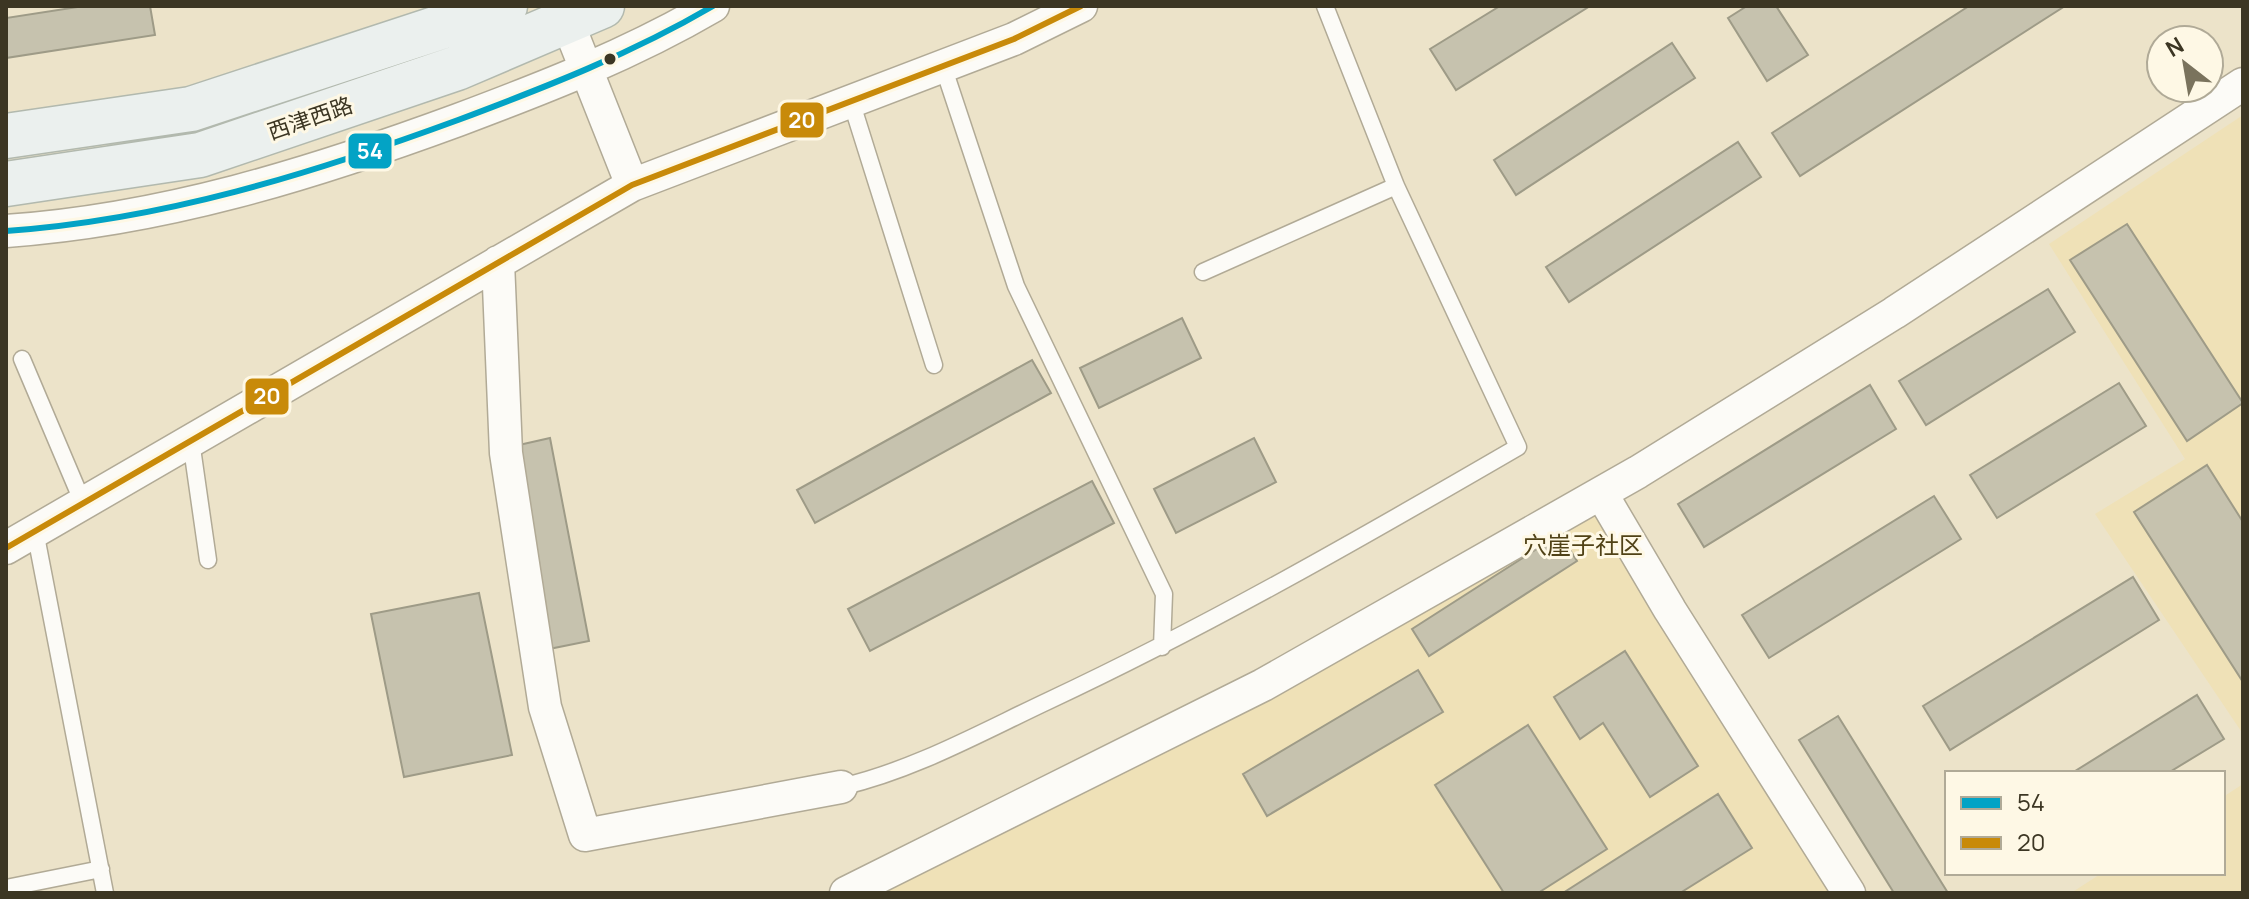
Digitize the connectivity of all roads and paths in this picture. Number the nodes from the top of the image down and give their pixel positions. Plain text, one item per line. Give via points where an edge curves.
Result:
1 (505, 6) edge
2 (713, 6) edge
3 (1081, 6) edge
4 (1325, 6) edge
5 (585, 14) edge
6 (943, 66) junction
7 (587, 71) junction
8 (2243, 84) edge
9 (851, 101) junction
10 (6, 136) edge
11 (6, 184) edge
12 (632, 185) junction
13 (1396, 186) junction
14 (6, 231) edge
15 (498, 262) junction
16 (1203, 272) dead end
17 (22, 359) dead end
18 (934, 365) dead end
19 (191, 441) junction
20 (1601, 493) junction
21 (83, 503) junction
22 (35, 531) junction
23 (6, 548) edge
24 (208, 560) dead end
25 (1162, 647) junction
26 (841, 787) joint
27 (101, 869) junction
28 (6, 888) edge
29 (105, 893) edge
30 (846, 893) edge
31 (1849, 893) edge

1 - 10 main road, 西津西路 via 191,109
2 - 7 street
3 - 6 street
4 - 13 lane
5 - 7 street
5 - 11 main road, 西津西路 via 457,68 200,155
6 - 9 street
6 - 25 lane via 1016,286 1164,594
7 - 12 street
7 - 14 street via 336,165 190,205
8 - 20 street via 1894,313
9 - 12 street
9 - 18 lane
12 - 15 street
13 - 16 lane
13 - 25 lane via 1518,447
15 - 19 street
15 - 26 street via 508,467 545,707 585,835
17 - 21 lane
19 - 21 street
19 - 24 lane
20 - 30 street via 1263,685
20 - 31 street
21 - 22 street
22 - 23 street
22 - 27 lane
25 - 26 lane via 892,775
27 - 28 lane
27 - 29 lane

